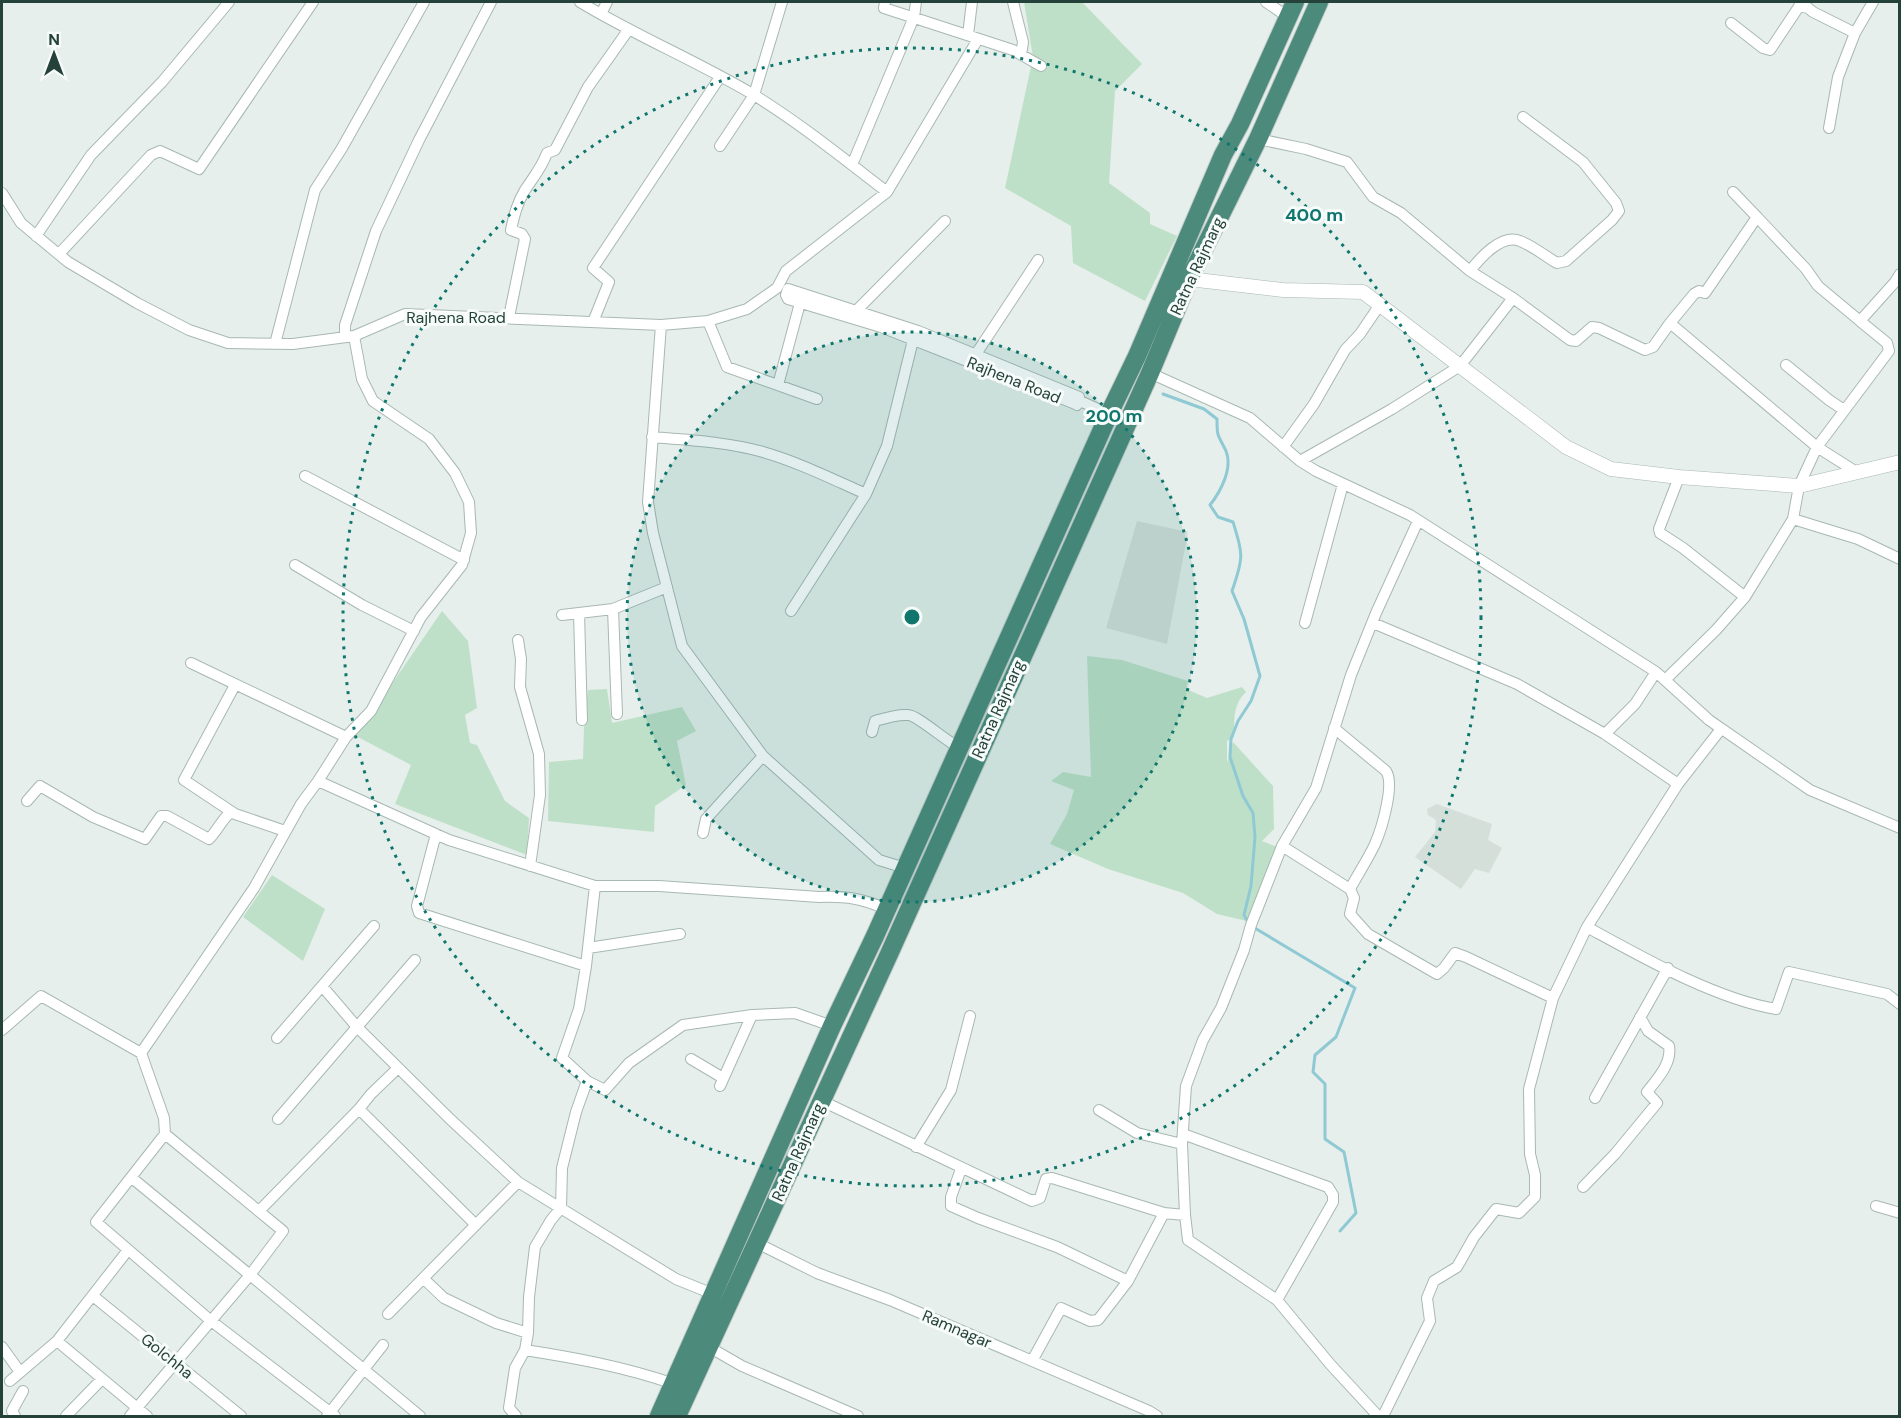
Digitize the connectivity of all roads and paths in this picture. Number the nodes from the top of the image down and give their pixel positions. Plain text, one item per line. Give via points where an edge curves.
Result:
1 (229, 2) edge
2 (313, 2) edge
3 (424, 2) edge
4 (491, 2) edge
5 (580, 2) edge
6 (607, 2) edge
7 (782, 2) edge
8 (885, 2) edge
9 (916, 2) edge
10 (972, 2) edge
11 (1013, 2) edge
12 (1266, 2) edge
13 (1319, 2) edge
14 (1873, 2) edge
15 (1800, 4) edge
16 (1292, 9) edge
17 (601, 14) junction
18 (914, 17) junction
19 (1731, 23) dead end
20 (629, 29) junction
21 (1855, 33) junction
22 (973, 37) junction
23 (1021, 55) junction
24 (1041, 66) dead end
25 (720, 77) junction
26 (754, 95) junction
27 (1523, 117) dead end
28 (1829, 128) dead end
29 (1258, 139) junction
30 (720, 146) dead end
31 (852, 165) junction
32 (887, 192) junction
33 (1733, 192) dead end
34 (2, 193) edge
35 (1757, 217) junction
36 (945, 221) dead end
37 (36, 236) junction
38 (59, 254) junction
39 (1038, 260) dead end
40 (1470, 271) junction
41 (1899, 274) edge
42 (1189, 279) junction
43 (786, 292) junction
44 (1513, 298) junction
45 (800, 303) junction
46 (1380, 306) junction
47 (857, 310) junction
48 (510, 317) junction
49 (708, 321) junction
50 (1860, 321) junction
51 (593, 322) junction
52 (882, 323) junction
53 (1670, 323) junction
54 (661, 325) junction
55 (350, 336) junction
56 (913, 340) junction
57 (275, 345) junction
58 (982, 360) junction
59 (1786, 365) dead end
60 (1460, 366) junction
61 (1150, 373) junction
62 (777, 385) junction
63 (817, 399) dead end
64 (1844, 410) junction
65 (1109, 414) junction
66 (652, 437) junction
67 (1283, 447) junction
68 (1817, 447) junction
69 (1300, 461) junction
70 (1899, 462) edge
71 (1858, 474) junction
72 (305, 476) dead end
73 (1679, 477) junction
74 (1343, 484) junction
75 (1799, 486) junction
76 (866, 494) junction
77 (1793, 519) junction
78 (1418, 521) junction
79 (1899, 559) edge
80 (464, 560) junction
81 (295, 565) dead end
82 (667, 587) junction
83 (1745, 597) junction
84 (614, 609) junction
85 (791, 610) dead end
86 (579, 613) junction
87 (562, 615) dead end
88 (1305, 623) dead end
89 (1372, 623) junction
90 (414, 631) junction
91 (518, 640) dead end
92 (191, 663) dead end
93 (1660, 676) junction
94 (235, 685) junction
95 (617, 714) dead end
96 (582, 720) dead end
97 (1334, 728) junction
98 (1721, 729) junction
99 (872, 732) dead end
100 (1605, 734) junction
101 (346, 736) junction
102 (960, 748) junction
103 (763, 756) junction
104 (318, 781) junction
105 (1678, 784) junction
106 (27, 801) dead end
107 (231, 812) junction
108 (1899, 828) edge
109 (285, 831) junction
110 (703, 833) dead end
111 (436, 834) junction
112 (1282, 846) junction
113 (530, 866) junction
114 (905, 868) junction
115 (595, 886) junction
116 (1350, 889) junction
117 (886, 909) junction
118 (374, 926) dead end
119 (1587, 927) junction
120 (680, 934) dead end
121 (588, 948) junction
122 (415, 960) dead end
123 (586, 966) junction
124 (1668, 968) junction
125 (322, 986) junction
126 (1553, 998) junction
127 (1899, 1004) edge
128 (752, 1015) junction
129 (970, 1016) dead end
130 (1640, 1017) junction
131 (832, 1026) junction
132 (357, 1028) junction
133 (2, 1030) edge
134 (277, 1038) dead end
135 (141, 1053) junction
136 (691, 1059) dead end
137 (398, 1068) junction
138 (587, 1081) junction
139 (1595, 1098) dead end
140 (822, 1101) junction
141 (359, 1109) junction
142 (1100, 1110) dead end
143 (278, 1119) dead end
144 (165, 1134) junction
145 (1183, 1139) junction
146 (916, 1147) junction
147 (961, 1169) junction
148 (132, 1178) junction
149 (518, 1182) junction
150 (1583, 1187) dead end
151 (1876, 1206) dead end
152 (561, 1208) junction
153 (259, 1211) junction
154 (1164, 1213) junction
155 (1899, 1213) edge
156 (1185, 1215) junction
157 (476, 1225) junction
158 (757, 1243) junction
159 (128, 1250) junction
160 (250, 1275) junction
161 (424, 1279) junction
162 (1128, 1281) junction
163 (713, 1294) junction
164 (93, 1296) junction
165 (1277, 1300) junction
166 (388, 1314) dead end
167 (210, 1320) junction
168 (528, 1333) junction
169 (57, 1341) junction
170 (383, 1345) dead end
171 (2, 1347) edge
172 (710, 1347) junction
173 (525, 1350) junction
174 (1032, 1361) junction
175 (176, 1364) junction
176 (366, 1370) junction
177 (20, 1372) junction
178 (102, 1378) junction
179 (9, 1381) dead end
180 (674, 1384) junction
181 (23, 1390) dead end
182 (134, 1412) edge
183 (331, 1415) edge
184 (15, 1416) edge
185 (66, 1416) edge
186 (147, 1416) edge
187 (241, 1416) edge
188 (420, 1416) edge
189 (516, 1416) edge
190 (659, 1416) edge
191 (677, 1416) edge
192 (858, 1416) edge
193 (1157, 1416) edge
194 (1378, 1416) edge
195 (1383, 1416) edge

1 - 37 street via 162,82 91,155
2 - 38 street via 199,169 160,151 152,155
3 - 57 street via 315,190
4 - 55 street via 418,140 376,231 345,325
5 - 17 street
6 - 17 street
7 - 26 street
8 - 18 street via 884,8
9 - 18 street
10 - 22 street
11 - 23 street via 1023,42
12 - 16 street
13 - 29 highway, Ratna Rajmarg
14 - 21 street
15 - 19 street via 1770,50
15 - 21 street
16 - 65 highway, Ratna Rajmarg
17 - 20 street
18 - 22 street
18 - 31 street
20 - 25 street
20 - 48 street via 588,87 555,150 547,153 515,211 511,230 525,239
21 - 28 street via 1838,77
22 - 23 street
22 - 32 street
23 - 24 street
25 - 26 street
25 - 51 street via 593,268 609,282
26 - 30 street
26 - 31 street
27 - 40 street via 1583,162 1619,211 1566,261 1557,263 1518,240 1505,240
29 - 40 street via 1347,162 1373,197 1401,213
29 - 42 highway, Ratna Rajmarg
31 - 32 street
32 - 43 street via 786,271
33 - 35 street
34 - 37 street, Rajhena Road via 21,223
35 - 50 street via 1818,286
35 - 53 street via 1705,293 1694,294
36 - 47 street
37 - 38 street, Rajhena Road
38 - 57 street, Rajhena Road via 136,303 189,330 228,343
39 - 58 street
40 - 44 street
41 - 50 street
42 - 46 street via 1283,290 1363,292
42 - 61 highway, Ratna Rajmarg
43 - 45 street, Rajhena Road
43 - 47 street, Rajhena Road
43 - 49 street, Rajhena Road
44 - 53 street via 1576,341 1592,327 1649,350
44 - 60 street
45 - 52 street, Rajhena Road
45 - 62 street
46 - 60 street
46 - 67 street via 1345,350
47 - 52 street, Rajhena Road
48 - 51 street, Rajhena Road
48 - 55 street, Rajhena Road via 405,314
49 - 54 street, Rajhena Road
49 - 62 street via 727,367
50 - 64 street via 1887,343 1889,351
51 - 54 street, Rajhena Road
52 - 56 street, Rajhena Road
52 - 58 street, Rajhena Road
53 - 68 street
54 - 66 street
55 - 57 street, Rajhena Road
55 - 80 street via 362,379 373,401 429,439 455,473 469,502 471,533
56 - 58 street, Rajhena Road
56 - 76 street via 887,446
58 - 65 street, Rajhena Road
59 - 64 street
60 - 69 street
60 - 73 street via 1566,447 1611,469
61 - 67 street via 1250,418
61 - 140 highway, Ratna Rajmarg
62 - 63 street
64 - 68 street
65 - 102 highway, Ratna Rajmarg
66 - 76 street via 715,442 760,451
66 - 82 street via 648,502
67 - 69 street
68 - 71 street
68 - 75 street
69 - 74 street
70 - 71 street
71 - 75 street
72 - 80 street
73 - 75 street
73 - 83 street via 1660,533
74 - 78 street
74 - 88 street
75 - 77 street
76 - 85 street
77 - 79 street via 1858,539
77 - 83 street
78 - 89 street
78 - 93 street
80 - 90 street
81 - 90 street
82 - 84 street
82 - 103 street via 682,646
83 - 93 street via 1716,630
84 - 86 street
84 - 95 street
86 - 87 street
86 - 96 street
89 - 97 street
89 - 100 street via 1517,684
90 - 101 street via 371,711
91 - 113 street via 520,687 539,754 540,795
92 - 94 street
93 - 98 street
93 - 100 street
94 - 101 street
94 - 107 street via 184,780
97 - 112 street via 1316,788
97 - 116 street via 1390,777 1376,843
98 - 105 street
98 - 108 street via 1810,790
99 - 102 street via 875,721 913,716
100 - 105 street
101 - 104 street
102 - 114 highway, Ratna Rajmarg
103 - 110 street via 706,819
103 - 114 street via 879,861
104 - 109 street
104 - 111 street
105 - 119 street
106 - 107 street via 40,786 93,817 145,839 161,816 167,816 209,839
107 - 109 street
109 - 135 street via 254,888
111 - 113 street
111 - 123 street via 417,906 419,913
112 - 116 street
112 - 145 street via 1221,1008 1203,1040 1186,1086
113 - 115 street
114 - 117 highway, Ratna Rajmarg
115 - 117 street via 844,896 865,899
115 - 121 street
116 - 126 street via 1354,898 1350,914 1368,934 1437,974 1455,953
117 - 131 highway, Ratna Rajmarg
118 - 125 street
119 - 124 street
119 - 126 street
120 - 121 street
121 - 123 street
122 - 132 street
123 - 138 street via 579,1009 562,1058
124 - 127 street via 1750,1005 1776,1009 1790,972 1887,994
124 - 130 street
125 - 132 street
125 - 134 street
126 - 195 street via 1529,1089 1535,1197 1519,1213 1496,1209 1457,1267 1434,1281 1427,1298 1430,1321
128 - 131 street via 795,1013
128 - 136 street via 722,1082
128 - 138 street via 683,1025 629,1063 605,1090
129 - 146 street via 951,1090
130 - 139 street
130 - 150 street via 1648,1031 1669,1046 1670,1054 1662,1072 1647,1092 1657,1103
131 - 163 highway, Ratna Rajmarg
132 - 137 street
132 - 143 street
133 - 135 street via 41,996
135 - 144 street via 164,1118
137 - 141 street
137 - 149 street
138 - 152 street via 562,1168
140 - 146 street
140 - 158 highway, Ratna Rajmarg
141 - 153 street
141 - 157 street
142 - 145 street via 1137,1132
144 - 148 street
144 - 153 street
145 - 156 street
145 - 165 street via 1328,1187 1333,1194 1333,1202
146 - 147 street
147 - 154 street via 1032,1202 1040,1198 1046,1179 1052,1178
147 - 162 street via 951,1206 1057,1246
148 - 159 street via 96,1222
148 - 160 street
149 - 152 street
149 - 157 street
151 - 155 street
152 - 163 street via 676,1279
152 - 168 street via 535,1246
153 - 160 street via 283,1231
154 - 156 street
154 - 162 street
156 - 165 street via 1188,1240
157 - 161 street
158 - 172 highway, Ratna Rajmarg
158 - 174 street, Ramnagar via 817,1273
159 - 164 street
159 - 167 street
160 - 167 street
160 - 176 street
161 - 166 street
161 - 168 street via 444,1298 496,1323
162 - 174 street via 1098,1320 1090,1321 1061,1308
163 - 180 highway, Ratna Rajmarg
164 - 169 street
164 - 175 street, Golchha
165 - 194 street
167 - 175 street
167 - 183 street
168 - 173 street
169 - 177 street
169 - 178 street
170 - 176 street
171 - 177 street
172 - 191 highway, Ratna Rajmarg
172 - 192 street via 742,1366
173 - 180 street via 636,1371
173 - 189 street via 515,1368 509,1408
174 - 193 street, Ramnagar
175 - 182 street
175 - 187 street, Golchha
176 - 183 street
176 - 188 street
177 - 179 street
178 - 182 street
178 - 185 street
180 - 190 highway, Ratna Rajmarg
181 - 184 street via 12,1411
182 - 186 street

